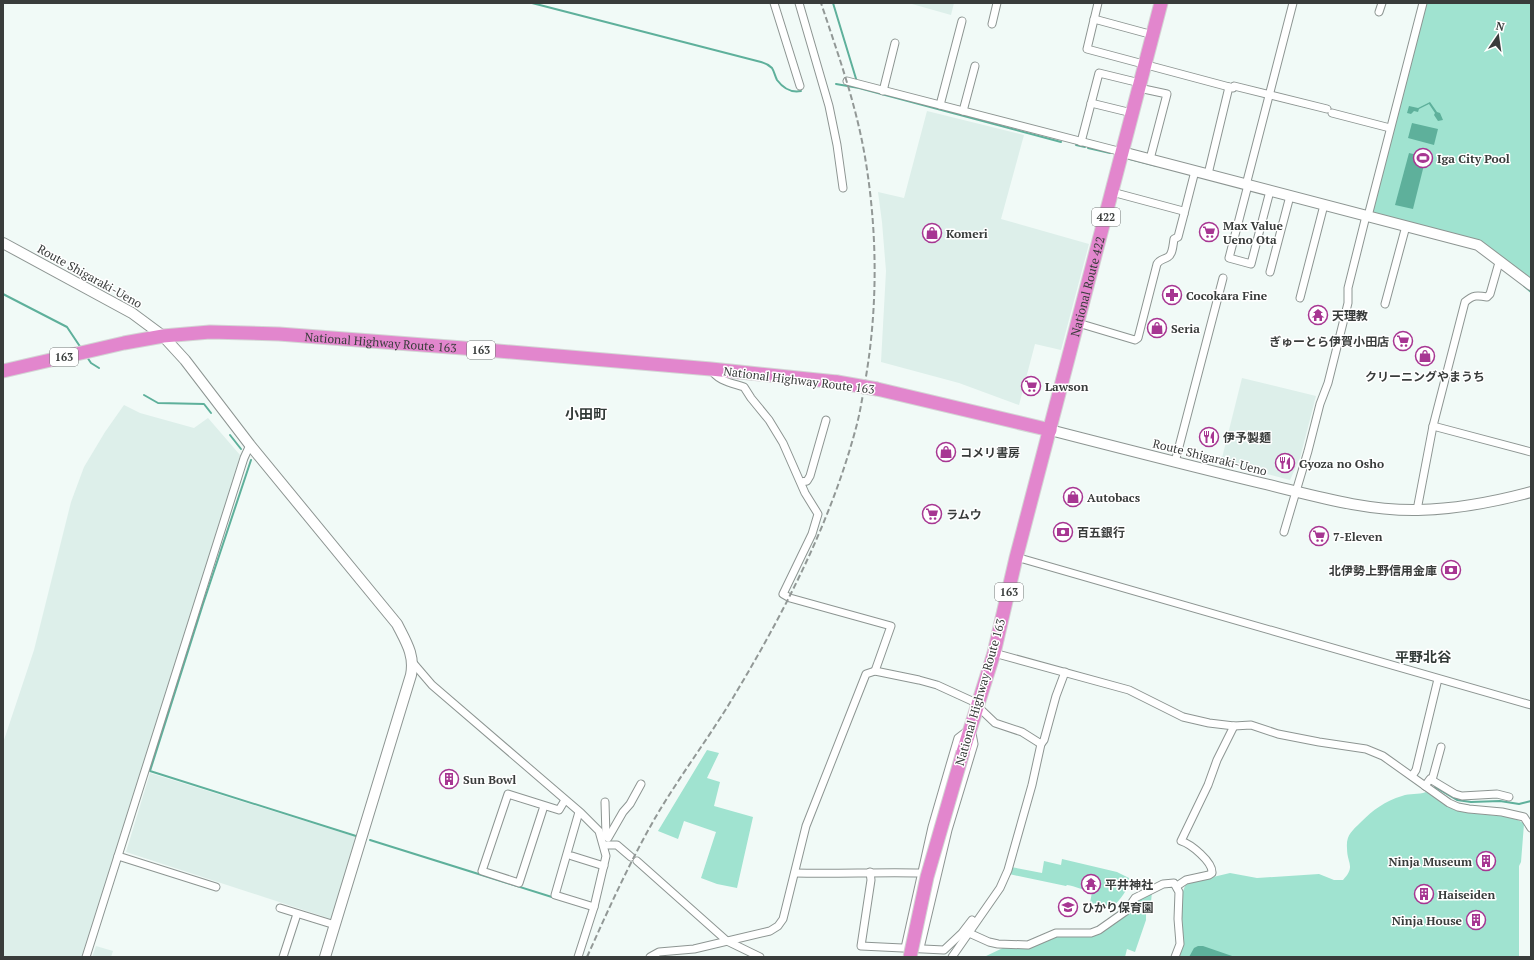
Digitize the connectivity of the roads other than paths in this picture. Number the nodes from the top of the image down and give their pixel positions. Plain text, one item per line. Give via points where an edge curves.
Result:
1 (774, 3) edge
2 (799, 3) edge
3 (997, 3) edge
4 (1098, 3) edge
5 (1161, 3) edge
6 (1293, 3) edge
7 (1382, 3) edge
8 (1422, 3) edge
9 (1379, 12) dead end
10 (1094, 19) junction
11 (962, 21) dead end
12 (992, 24) dead end
13 (1152, 35) junction
14 (895, 44) dead end
15 (1145, 64) junction
16 (976, 66) dead end
17 (847, 81) dead end
18 (1139, 85) junction
19 (800, 86) dead end
20 (1229, 87) junction
21 (883, 91) junction
22 (1269, 95) junction
23 (1091, 102) junction
24 (940, 105) junction
25 (963, 112) junction
26 (1132, 113) junction
27 (1390, 128) junction
28 (1081, 142) junction
29 (1122, 152) junction
30 (1150, 159) junction
31 (1195, 171) junction
32 (1208, 174) junction
33 (1247, 185) junction
34 (842, 188) dead end
35 (1270, 191) junction
36 (1112, 192) junction
37 (1290, 196) junction
38 (1324, 205) junction
39 (1184, 214) junction
40 (1367, 216) junction
41 (1406, 226) junction
42 (3, 243) edge
43 (1502, 262) junction
44 (1270, 272) dead end
45 (1224, 278) dead end
46 (1531, 285) edge
47 (1300, 298) dead end
48 (1385, 304) dead end
49 (1078, 323) junction
50 (163, 336) junction
51 (711, 369) junction
52 (3, 371) edge
53 (826, 420) dead end
54 (1433, 426) junction
55 (1050, 430) junction
56 (250, 445) junction
57 (1531, 452) edge
58 (1175, 462) junction
59 (801, 482) junction
60 (1296, 491) junction
61 (1531, 492) edge
62 (1417, 510) junction
63 (1284, 532) dead end
64 (1016, 558) junction
65 (994, 653) junction
66 (414, 664) junction
67 (875, 670) junction
68 (1064, 672) junction
69 (1438, 679) junction
70 (1531, 705) edge
71 (978, 707) junction
72 (1234, 726) junction
73 (971, 728) junction
74 (1041, 744) junction
75 (1441, 747) dead end
76 (1412, 776) junction
77 (1432, 780) junction
78 (641, 784) dead end
79 (1425, 786) junction
80 (1508, 797) dead end
81 (565, 800) junction
82 (605, 802) dead end
83 (544, 806) junction
84 (579, 812) junction
85 (1528, 817) edge
86 (1531, 828) edge
87 (599, 831) junction
88 (607, 837) junction
89 (604, 845) junction
90 (618, 845) junction
91 (118, 856) junction
92 (572, 856) dead end
93 (604, 866) junction
94 (870, 872) junction
95 (795, 873) junction
96 (921, 874) junction
97 (1176, 886) junction
98 (216, 887) dead end
99 (990, 903) junction
100 (594, 907) junction
101 (280, 908) dead end
102 (297, 914) junction
103 (335, 926) junction
104 (969, 933) junction
105 (727, 941) junction
106 (920, 948) junction
107 (907, 953) edge
108 (86, 957) edge
109 (283, 957) edge
110 (325, 957) edge
111 (578, 957) edge
112 (650, 957) edge
113 (760, 957) edge
114 (952, 957) edge
115 (1176, 957) edge

1 - 19 street
2 - 34 street via 829,106
3 - 12 street
4 - 10 street
5 - 13 highway, National Route 422 / 422
6 - 22 street
7 - 9 street
8 - 27 street
10 - 13 street
10 - 15 street via 1087,49
11 - 24 street
13 - 15 highway, National Route 422 / 422
14 - 21 street
15 - 18 highway, National Route 422 / 422
15 - 20 street
16 - 25 street
17 - 21 street
18 - 23 street via 1099,73
18 - 26 highway, National Route 422 / 422
18 - 30 street via 1167,94
20 - 22 street
20 - 32 street
21 - 24 street
22 - 27 street
22 - 33 street
23 - 26 street
23 - 28 street
24 - 25 street
25 - 28 street
26 - 29 highway, National Route 422 / 422
27 - 40 street
28 - 29 street
29 - 30 street
29 - 36 highway, National Route 422 / 422
30 - 31 street
31 - 32 street
31 - 39 street
32 - 33 street
33 - 35 street
33 - 35 street via 1229,258 1251,264
35 - 37 street
36 - 39 street via 1183,211
36 - 49 highway, National Route 422 / 422
37 - 38 street
37 - 44 street
38 - 40 street
38 - 47 street
39 - 49 street via 1171,254 1157,264 1138,338 1135,340
40 - 41 street
40 - 60 street via 1348,288 1348,303 1328,383
41 - 43 street via 1478,245
41 - 48 street
42 - 50 street, Route Shigaraki-Ueno via 132,313
43 - 46 street
43 - 54 street via 1498,266 1490,294 1487,297 1471,296 1464,302
45 - 58 street
49 - 55 highway, National Route 422 / 422
50 - 51 highway, National Highway Route 163 / 163 via 210,332 279,334
50 - 52 highway, National Highway Route 163 / 163
50 - 56 street, Route Shigaraki-Ueno
51 - 55 highway, National Highway Route 163 / 163, bridge via 837,382 878,389
51 - 59 street via 714,375 724,381 744,387 783,443
53 - 59 street via 810,476 807,481
54 - 57 street
54 - 62 street
55 - 58 street, Route Shigaraki-Ueno
55 - 64 highway, National Highway Route 163 / 163
56 - 66 street, Route Shigaraki-Ueno via 397,624
56 - 91 street
58 - 60 street, Route Shigaraki-Ueno
59 - 67 street via 818,514 812,534 783,594 891,626
60 - 62 street, Route Shigaraki-Ueno via 1364,506
60 - 63 street
61 - 62 street, Route Shigaraki-Ueno via 1493,502
64 - 65 highway, National Highway Route 163 / 163
64 - 69 street
65 - 68 street
65 - 71 highway, National Highway Route 163 / 163
66 - 81 street via 432,685
66 - 103 street
67 - 71 street via 937,685 972,701
67 - 95 street via 866,674 823,780 806,826
68 - 72 street via 1129,690 1183,717
68 - 74 street
69 - 70 street
69 - 76 street via 1416,770
71 - 73 highway, National Highway Route 163 / 163
71 - 74 street via 995,723 1022,732
72 - 76 street via 1251,725 1278,734 1366,749 1383,756
72 - 97 street via 1216,760 1205,792 1182,841 1208,861 1212,873 1186,880
73 - 96 street via 958,738
73 - 106 street via 974,744 948,830
73 - 107 highway, National Highway Route 163 / 163, bridge via 962,752
74 - 99 street via 1008,870
75 - 77 street
76 - 79 street
77 - 79 street via 1430,779
77 - 80 street via 1462,796 1497,794
78 - 88 street
79 - 85 street via 1458,807
81 - 83 street via 559,810
81 - 84 street
82 - 88 street
83 - 83 street via 508,794 482,871 519,883
84 - 87 street
84 - 100 street via 555,895
85 - 86 street
87 - 88 street
87 - 89 street
88 - 90 street
89 - 90 street
89 - 93 street
90 - 105 street
91 - 98 street
91 - 108 street
92 - 93 street
93 - 100 street
94 - 95 street
94 - 96 street
94 - 107 street via 861,946
95 - 105 street via 783,920 778,926 770,931
96 - 107 street
97 - 104 street via 1174,883 1163,884 1135,898 1126,911 1092,933 1056,933 1028,945 998,944
97 - 115 street via 1179,892 1180,944
99 - 104 street
99 - 106 street via 987,901 962,933 944,950
100 - 111 street
101 - 102 street
102 - 103 street
102 - 109 street
103 - 110 street
104 - 114 street
105 - 112 street via 694,949 659,952
105 - 113 street
106 - 107 street

